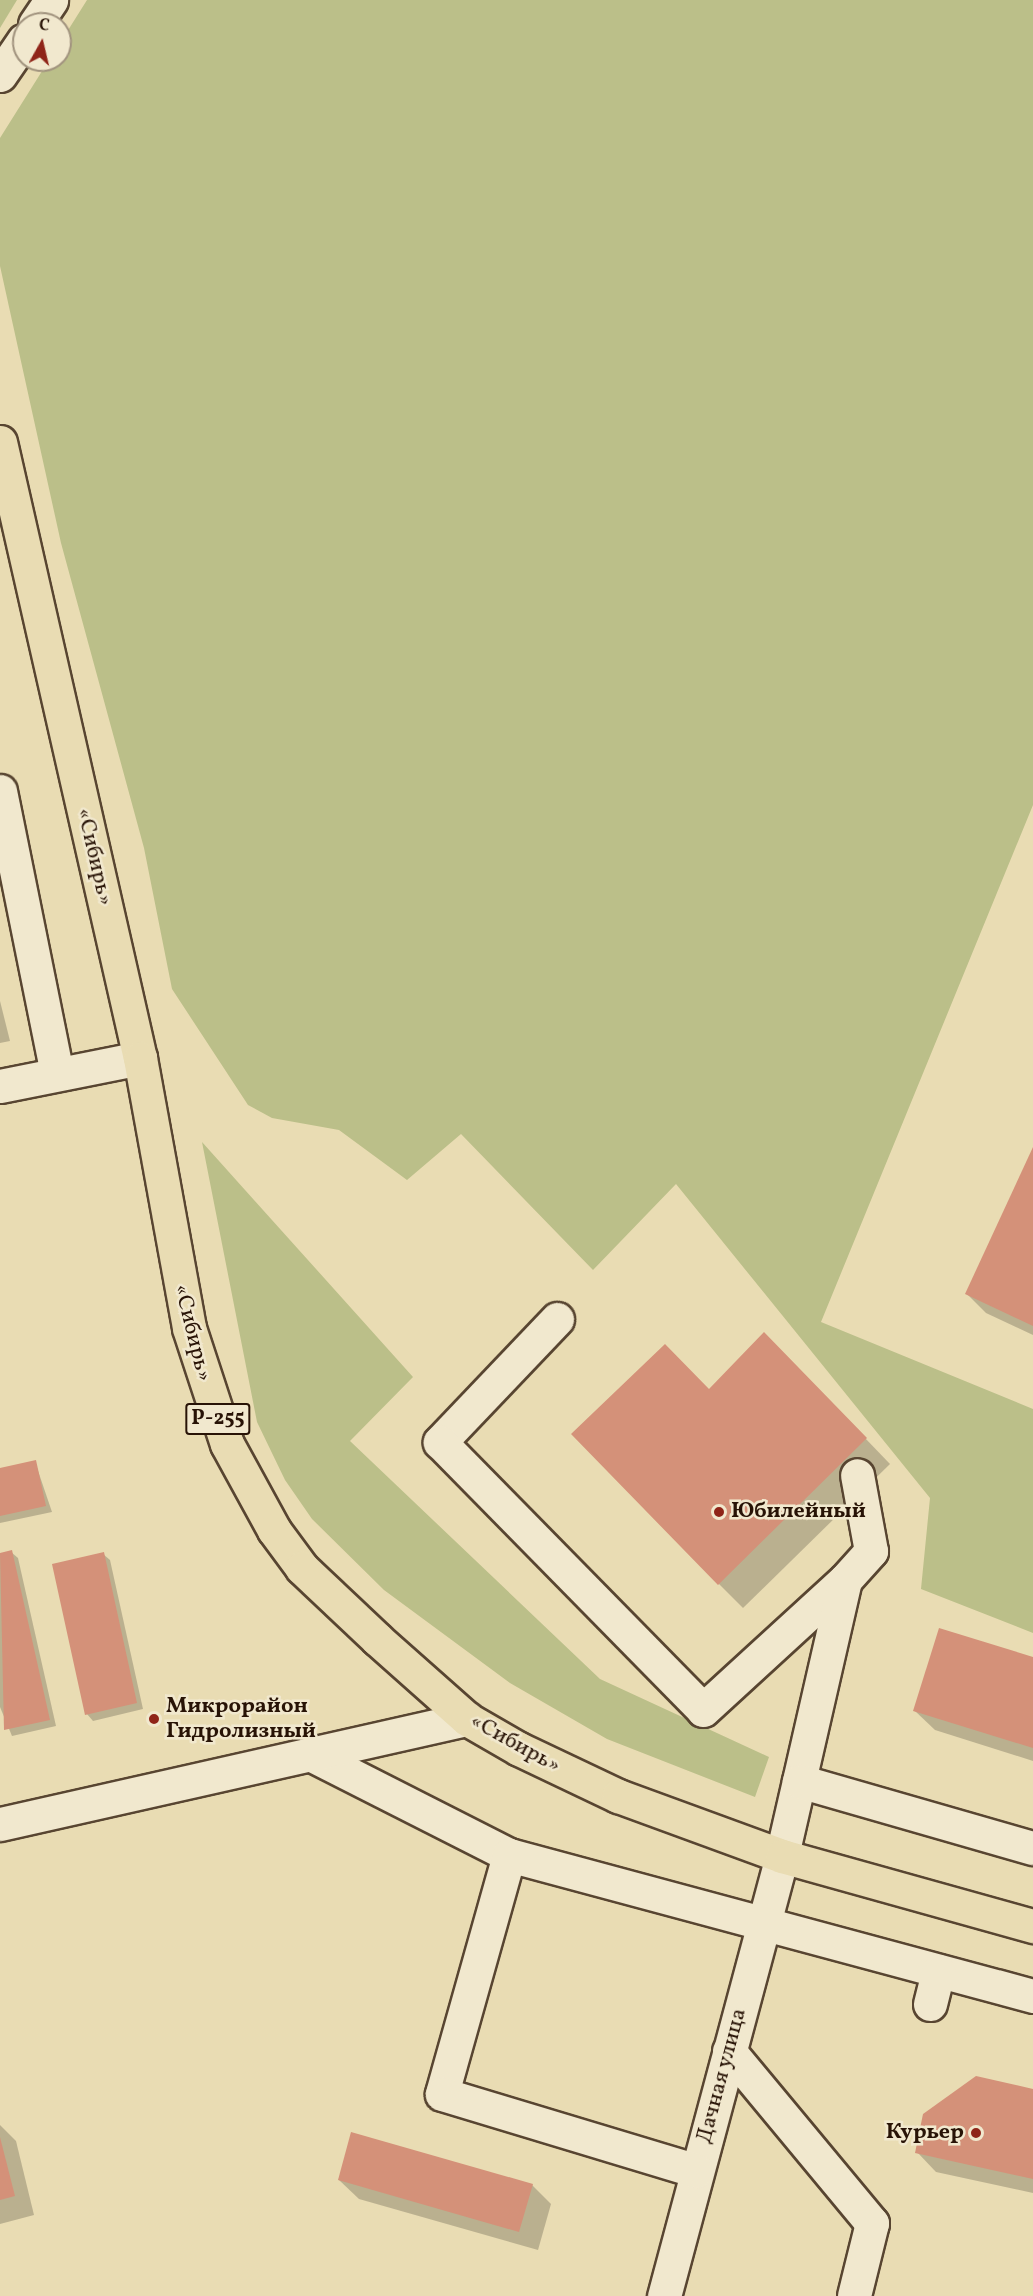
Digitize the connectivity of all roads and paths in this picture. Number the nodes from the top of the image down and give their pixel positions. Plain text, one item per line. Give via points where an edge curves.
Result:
1 (12, 58) edge
2 (0, 75) edge
3 (1, 453) edge
4 (2, 811) edge
5 (140, 1058) junction
6 (57, 1072) junction
7 (0, 1086) edge
8 (557, 1319) dead end
9 (857, 1475) dead end
10 (845, 1580) junction
11 (467, 1719) junction
12 (310, 1754) junction
13 (799, 1781) junction
14 (0, 1824) edge
15 (1033, 1848) edge
16 (509, 1855) junction
17 (782, 1856) junction
18 (763, 1923) junction
19 (1033, 1926) edge
20 (938, 1971) junction
21 (1033, 1996) edge
22 (930, 2004) dead end
23 (729, 2051) junction
24 (697, 2171) junction
25 (664, 2296) edge
26 (854, 2296) edge

1 - 2 street
3 - 5 highway, «Сибирь» / Р-255
4 - 6 street
5 - 6 street
5 - 11 highway, «Сибирь» / Р-255 via 189,1328 207,1392 249,1490 319,1585
6 - 7 street
8 - 10 street via 440,1442 703,1710
9 - 10 street via 871,1551
10 - 13 street, Дачная улица
11 - 12 street
11 - 17 highway, «Сибирь» / Р-255 via 618,1797
12 - 14 street
12 - 16 street
13 - 15 street
13 - 17 street, Дачная улица
16 - 18 street
16 - 24 street via 442,2094
17 - 18 street, Дачная улица
17 - 19 highway, «Сибирь» / Р-255
18 - 20 street
18 - 23 street, Дачная улица
20 - 21 street
20 - 22 street
23 - 24 street, Дачная улица
23 - 26 street via 872,2223
24 - 25 street, Дачная улица

